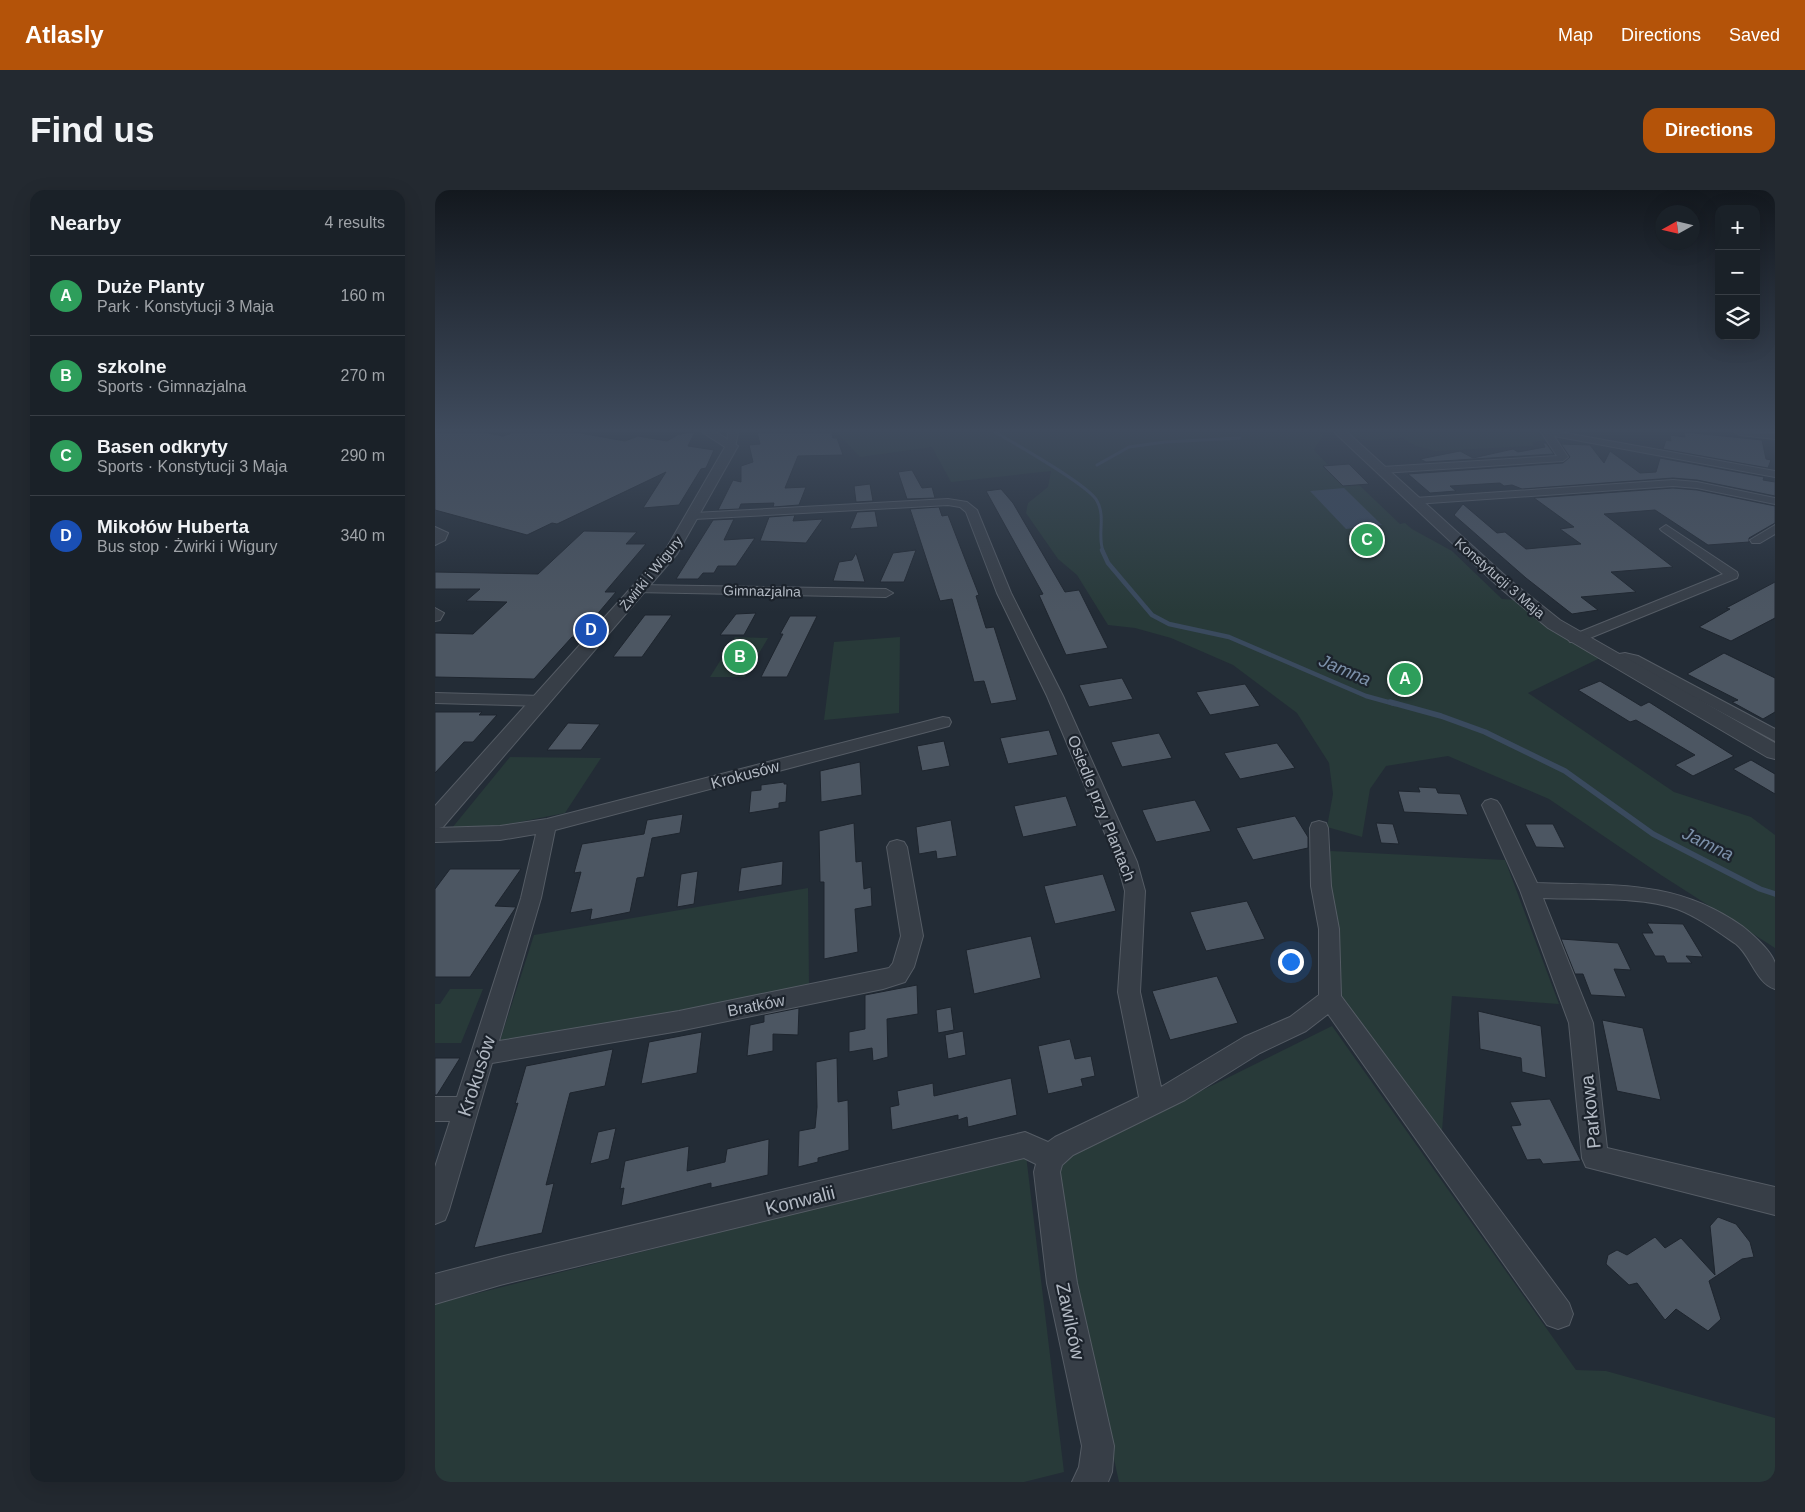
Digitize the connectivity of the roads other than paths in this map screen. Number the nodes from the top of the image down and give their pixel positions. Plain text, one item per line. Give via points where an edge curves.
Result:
1 (707, 492) edge
2 (1406, 492) edge
3 (1540, 492) edge
4 (1735, 492) edge
5 (1775, 500) edge
6 (1415, 501) junction
7 (948, 502) joint
8 (694, 516) junction
9 (1665, 529) dead end
10 (1775, 529) edge
11 (435, 531) edge
12 (1756, 540) dead end
13 (435, 541) edge
14 (639, 590) junction
15 (886, 593) dead end
16 (435, 612) edge
17 (435, 617) edge
18 (1575, 639) junction
19 (1611, 660) junction
20 (435, 698) edge
21 (542, 701) junction
22 (943, 722) dead end
23 (1772, 732) edge
24 (1775, 752) edge
25 (1491, 805) dead end
26 (435, 821) edge
27 (547, 826) junction
28 (1319, 828) dead end
29 (435, 835) edge
30 (897, 848) dead end
31 (1530, 890) junction
32 (1775, 980) edge
33 (1330, 998) junction
34 (484, 1054) junction
35 (1152, 1101) junction
36 (435, 1109) edge
37 (465, 1109) junction
38 (1051, 1156) junction
39 (1775, 1201) edge
40 (435, 1210) edge
41 (435, 1289) edge
42 (1558, 1314) dead end
43 (1089, 1482) edge

1 - 8 street, Żwirki i Wigury
2 - 6 street, Konstytucji 3 Maja
3 - 6 street
4 - 5 street
6 - 18 street, Konstytucji 3 Maja via 1534,609
7 - 8 street
7 - 35 street, Osiedle przy Plantach via 963,504 971,510 1004,594 1055,696 1127,862 1135,891 1129,992
8 - 14 street, Żwirki i Wigury via 672,551
9 - 18 street via 1732,575
10 - 12 street
11 - 13 street via 442,533
14 - 15 street, Gimnazjalna
14 - 21 street, Żwirki i Wigury
16 - 17 street
18 - 19 street, Konstytucji 3 Maja
19 - 23 street via 1633,659
19 - 24 street, Konstytucji 3 Maja
20 - 21 street
21 - 26 street, Żwirki i Wigury
22 - 27 street, Krokusów
25 - 31 street, Parkowa
27 - 29 street, Krokusów via 500,833
27 - 34 street, Krokusów via 531,898
28 - 33 street via 1321,886 1329,929
30 - 34 street, Bratków via 911,936 903,967 897,975 679,1021
31 - 32 street via 1647,895 1680,902 1716,919 1748,942
31 - 39 street, Parkowa via 1581,1023 1595,1158
33 - 35 street via 1297,1024 1251,1044 1176,1092
33 - 42 street
34 - 37 street, Krokusów
35 - 38 street via 1064,1146
36 - 37 street
37 - 40 street, Krokusów
38 - 41 street, Konwalii via 1025,1145
38 - 43 street, Zawilców via 1047,1172 1062,1283 1098,1446 1095,1472

